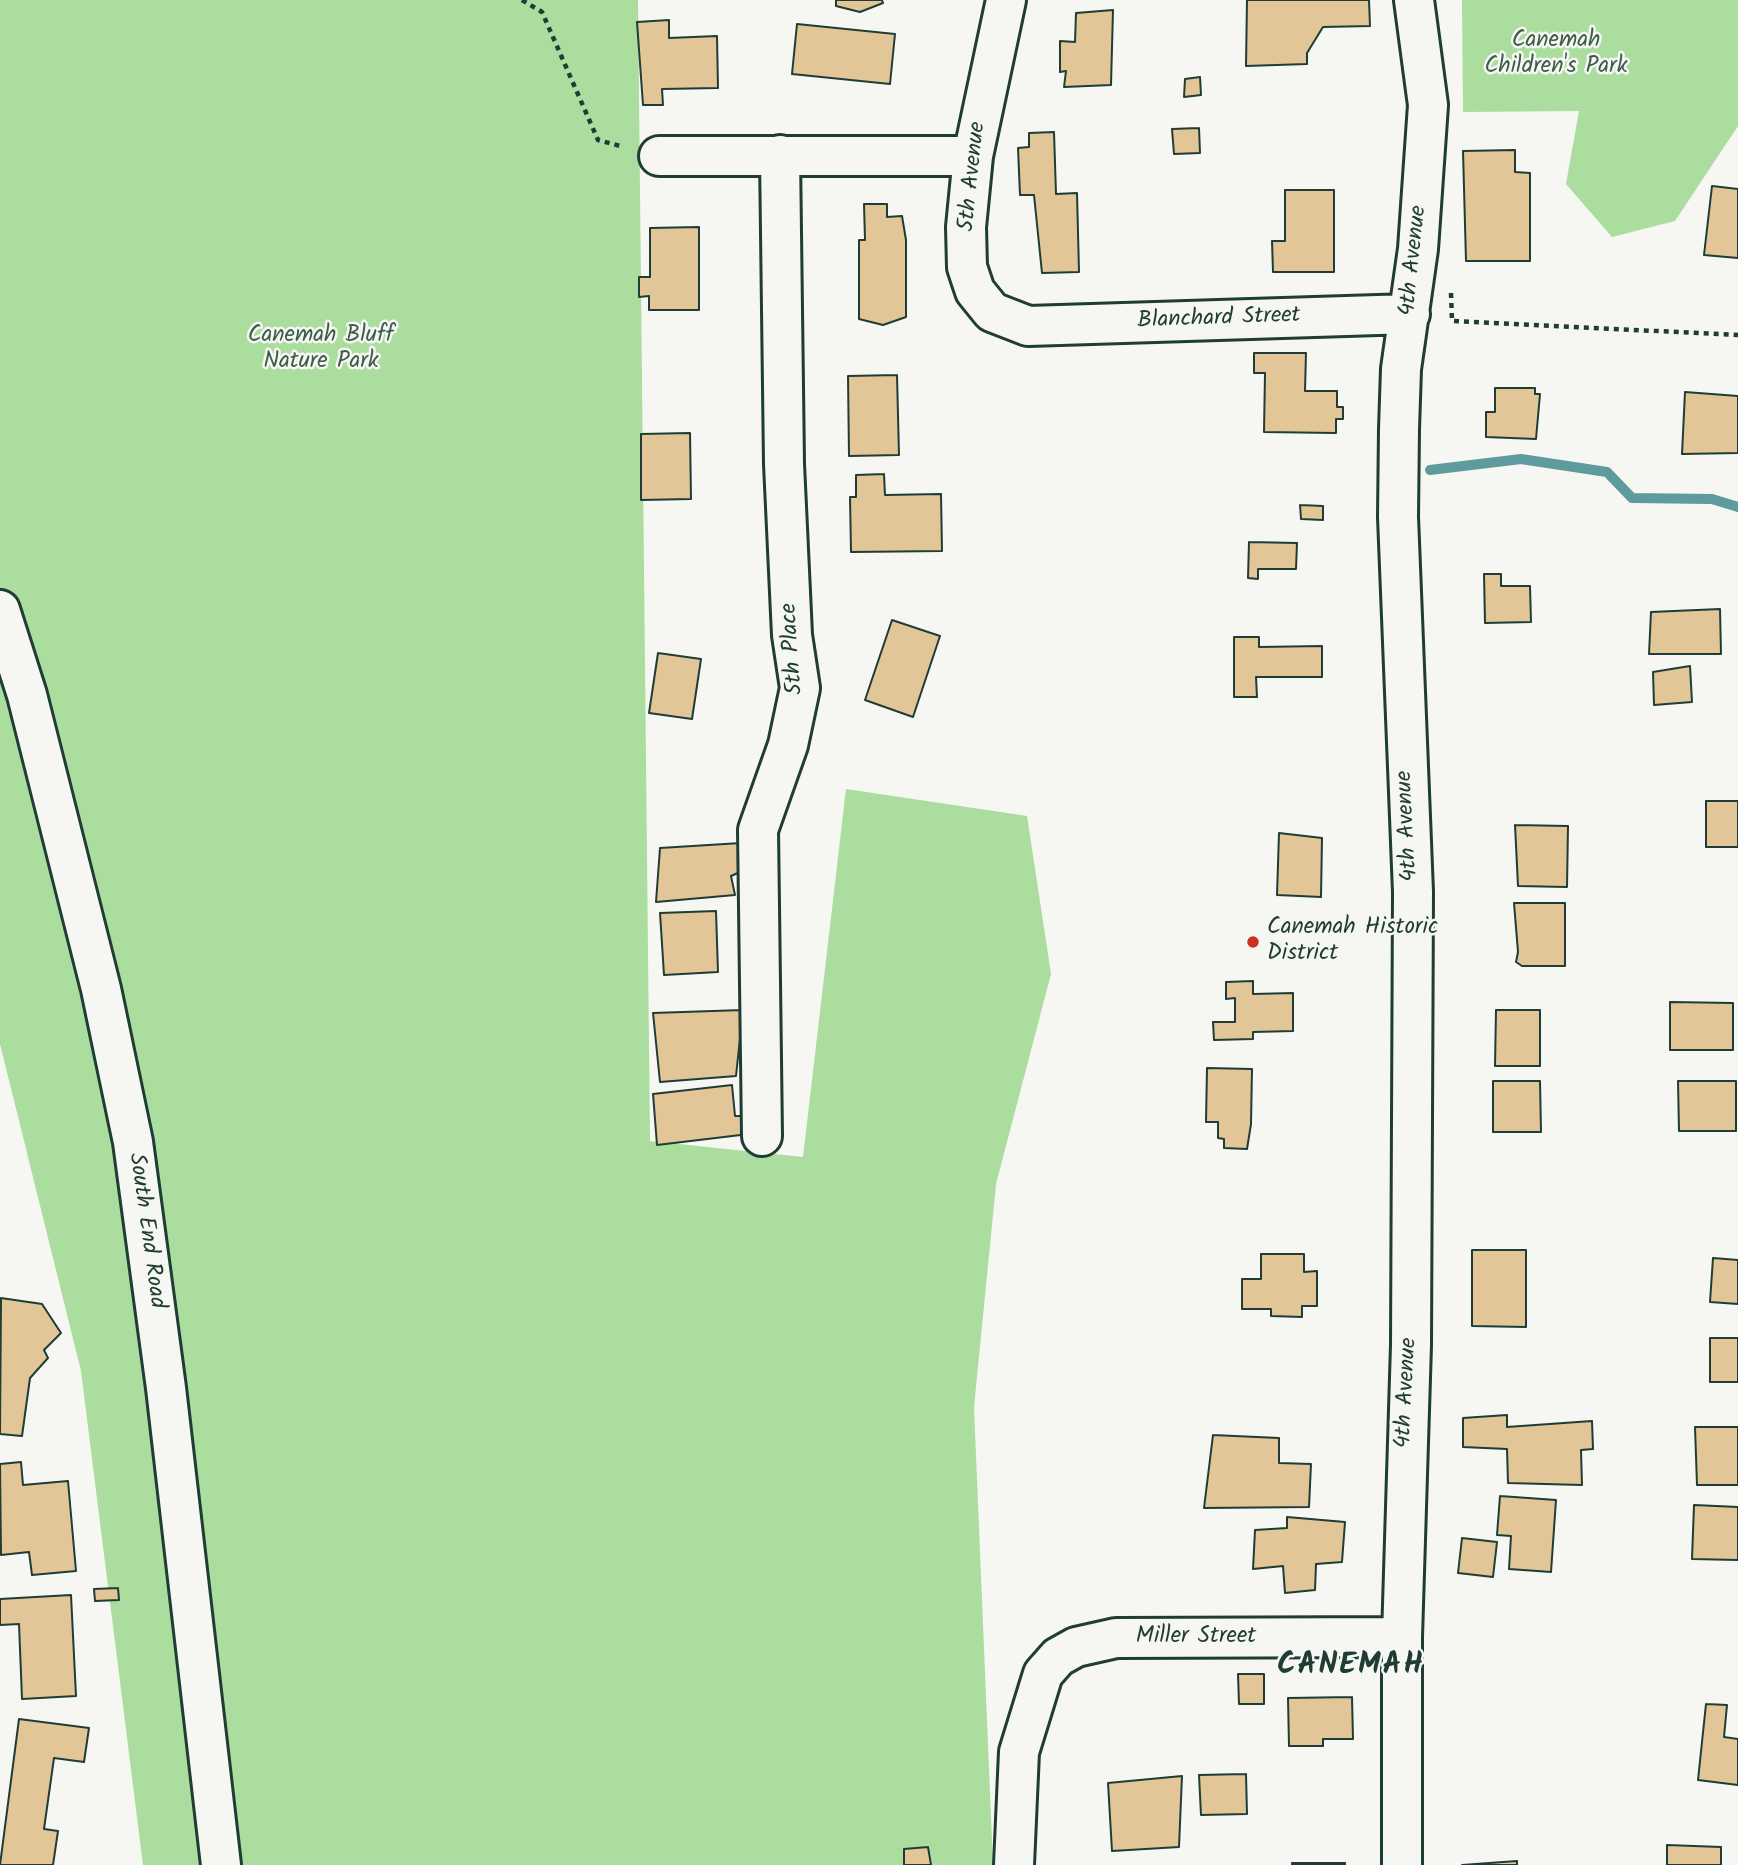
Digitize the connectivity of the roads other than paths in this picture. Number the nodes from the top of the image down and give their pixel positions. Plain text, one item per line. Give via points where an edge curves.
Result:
1 (1006, 0) edge
2 (1414, 0) edge
3 (780, 155) junction
4 (659, 156) road end
5 (973, 156) junction
6 (1410, 314) junction
7 (1028, 326) joint
8 (0, 610) edge
9 (762, 1136) dead end
10 (1402, 1637) junction
11 (220, 1865) edge
12 (1014, 1865) edge
13 (1402, 1865) edge

1 - 5 street, 5th Avenue
2 - 6 street, 4th Avenue via 1428,105
3 - 4 street
3 - 5 street
3 - 9 street, 5th Place via 783,464 792,635 800,688 788,745 758,830
5 - 7 street, 5th Avenue via 967,267 975,291 992,312
6 - 7 street, Blanchard Street
6 - 10 street, 4th Avenue via 1401,369 1398,505 1413,892 1412,1345
8 - 11 street, South End Road via 27,695 101,989 133,1142
10 - 12 street, Miller Street via 1116,1638 1076,1647 1058,1657 1044,1674 1019,1752
10 - 13 street, 4th Avenue

